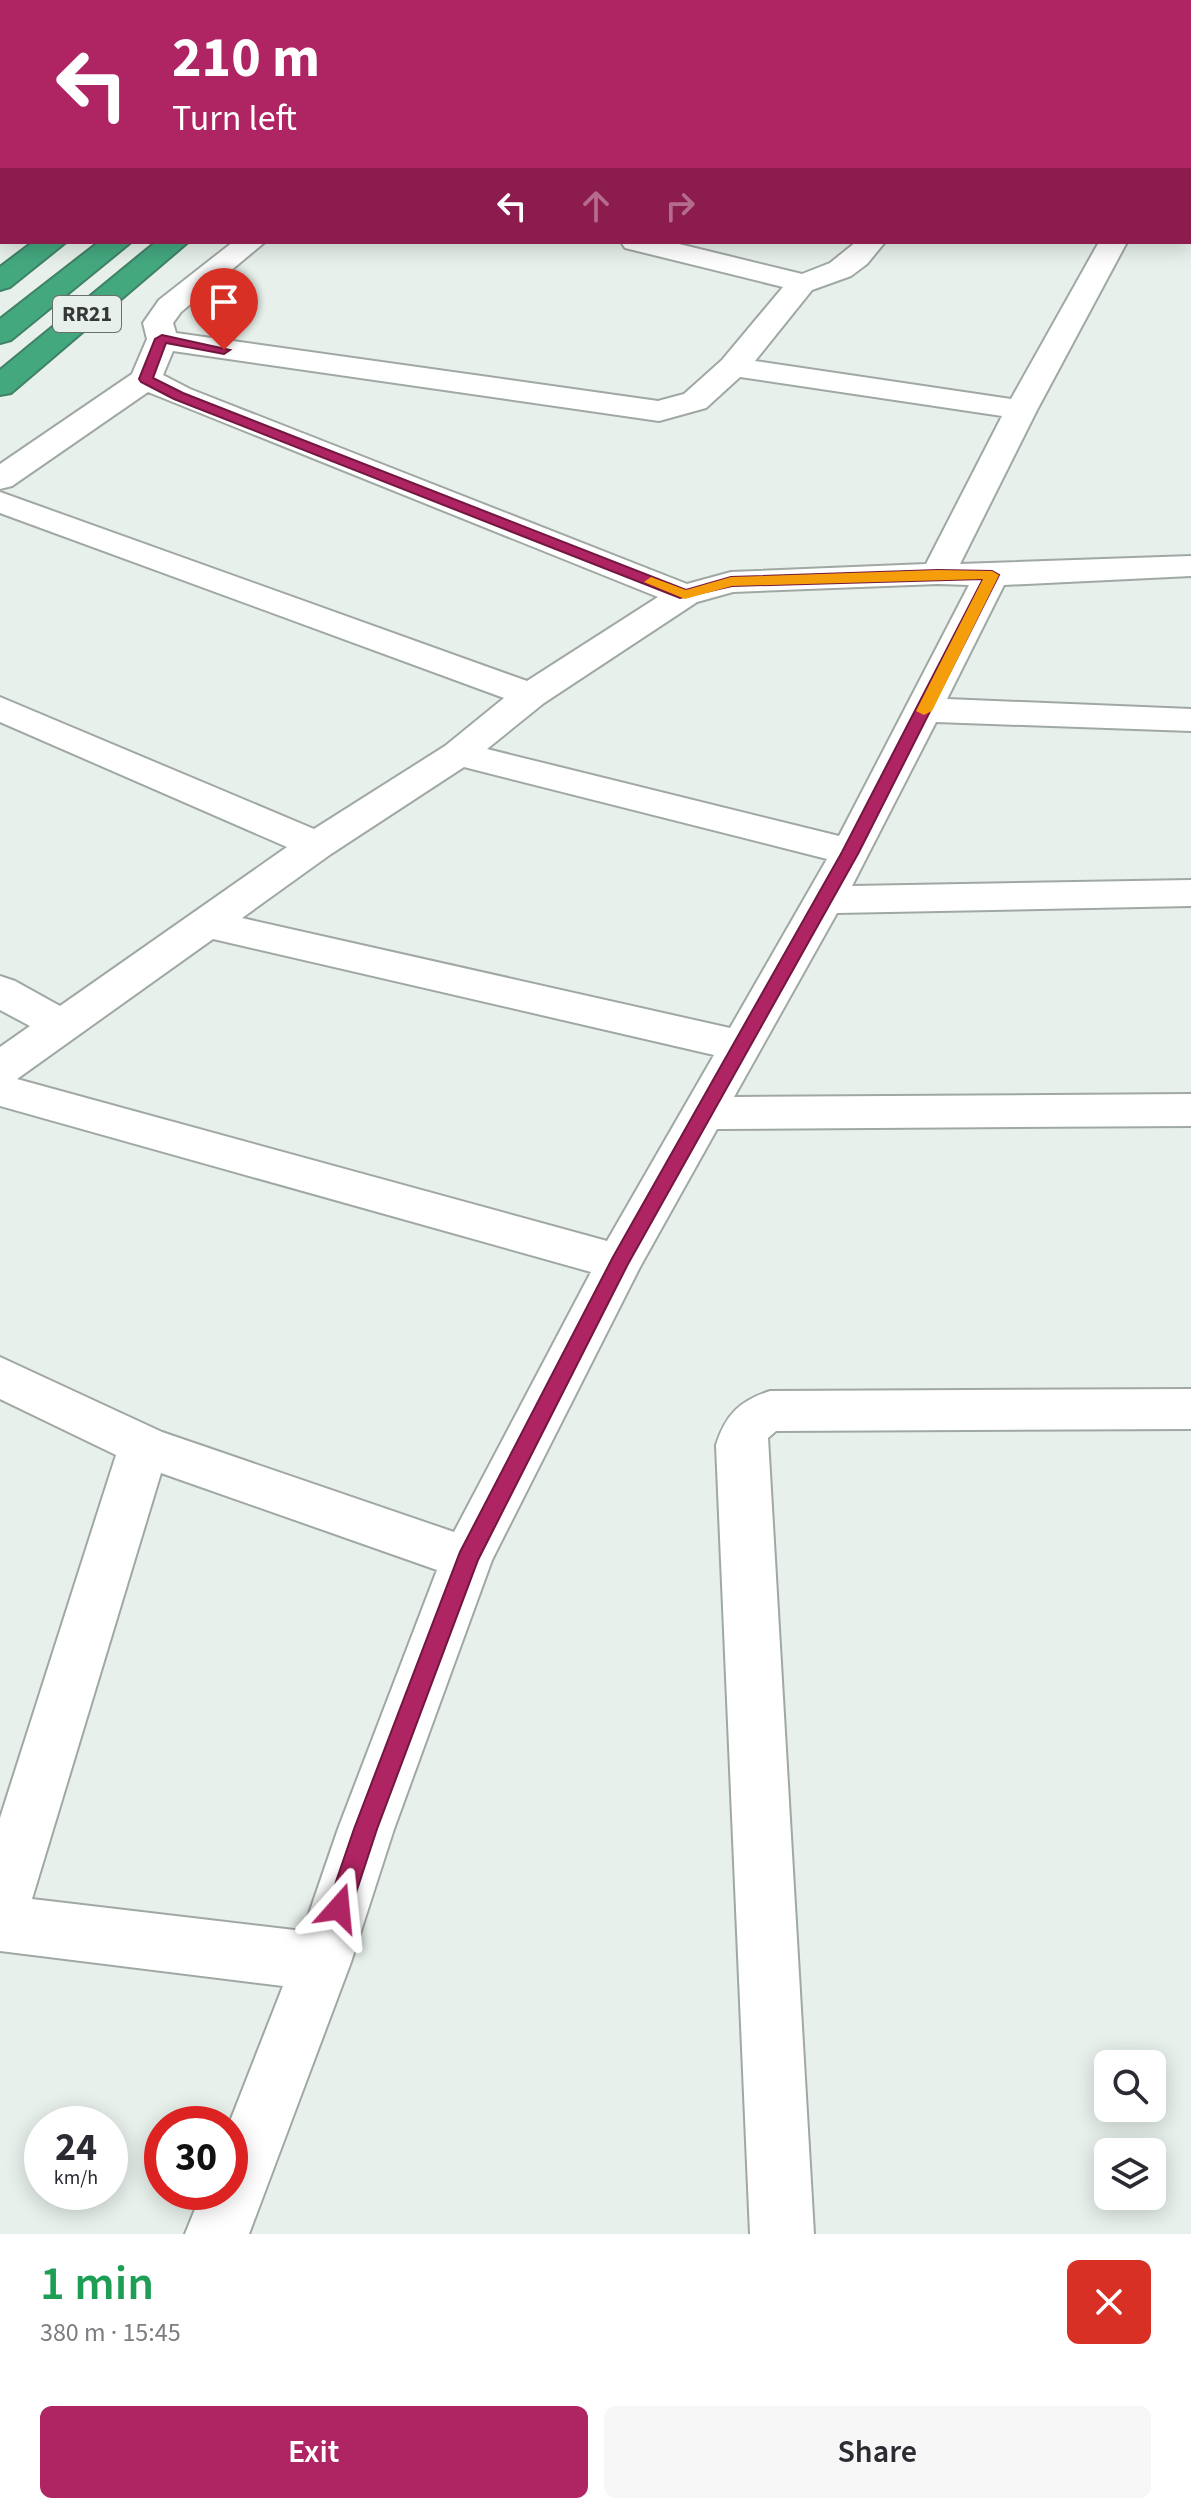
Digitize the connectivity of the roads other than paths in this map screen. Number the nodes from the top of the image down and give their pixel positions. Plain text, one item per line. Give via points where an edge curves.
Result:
1 (49, 244) edge
2 (114, 244) edge
3 (172, 244) edge
4 (248, 244) edge
5 (643, 244) edge
6 (870, 244) edge
7 (1112, 244) edge
8 (0, 281) edge
9 (802, 283) junction
10 (0, 334) edge
11 (162, 339) junction
12 (733, 367) junction
13 (146, 379) junction
14 (0, 386) edge
15 (1021, 410) junction
16 (0, 479) edge
17 (0, 502) edge
18 (1191, 566) edge
19 (938, 574) junction
20 (992, 575) junction
21 (685, 595) junction
22 (531, 695) junction
23 (0, 708) edge
24 (924, 710) junction
25 (1191, 720) edge
26 (458, 754) junction
27 (317, 845) junction
28 (851, 852) junction
29 (1191, 893) edge
30 (824, 900) junction
31 (209, 924) junction
32 (0, 991) edge
33 (63, 1026) junction
34 (741, 1046) junction
35 (0, 1069) edge
36 (0, 1090) edge
37 (1191, 1110) edge
38 (701, 1113) junction
39 (619, 1262) junction
40 (0, 1377) edge
41 (1191, 1409) edge
42 (144, 1446) junction
43 (467, 1558) junction
44 (0, 1908) edge
45 (0, 1923) edge
46 (322, 1962) junction
47 (217, 2234) edge
48 (782, 2234) edge

1 - 8 highway
2 - 10 highway, RR21
3 - 14 highway, RR21
4 - 11 street via 170,306 158,323
5 - 9 street
6 - 9 street via 859,258 826,278
7 - 15 street
9 - 12 street
11 - 12 street via 659,411 695,401
11 - 13 street
12 - 15 street
13 - 16 street
13 - 21 street
15 - 19 street
17 - 22 street
18 - 20 street
19 - 20 street
19 - 21 street via 731,582
20 - 24 street
21 - 22 street
22 - 26 street
23 - 27 street
24 - 25 street
24 - 28 street
26 - 27 street
26 - 28 street
27 - 31 street
28 - 30 street
29 - 30 street
30 - 34 street
31 - 33 street
31 - 34 street
32 - 33 street
33 - 35 street
34 - 38 street
36 - 39 street
37 - 38 street
38 - 39 street
39 - 43 street
40 - 42 street
41 - 48 street via 770,1411 745,1428 741,1445
42 - 43 street
42 - 44 street
43 - 46 street
45 - 46 street
46 - 47 street

